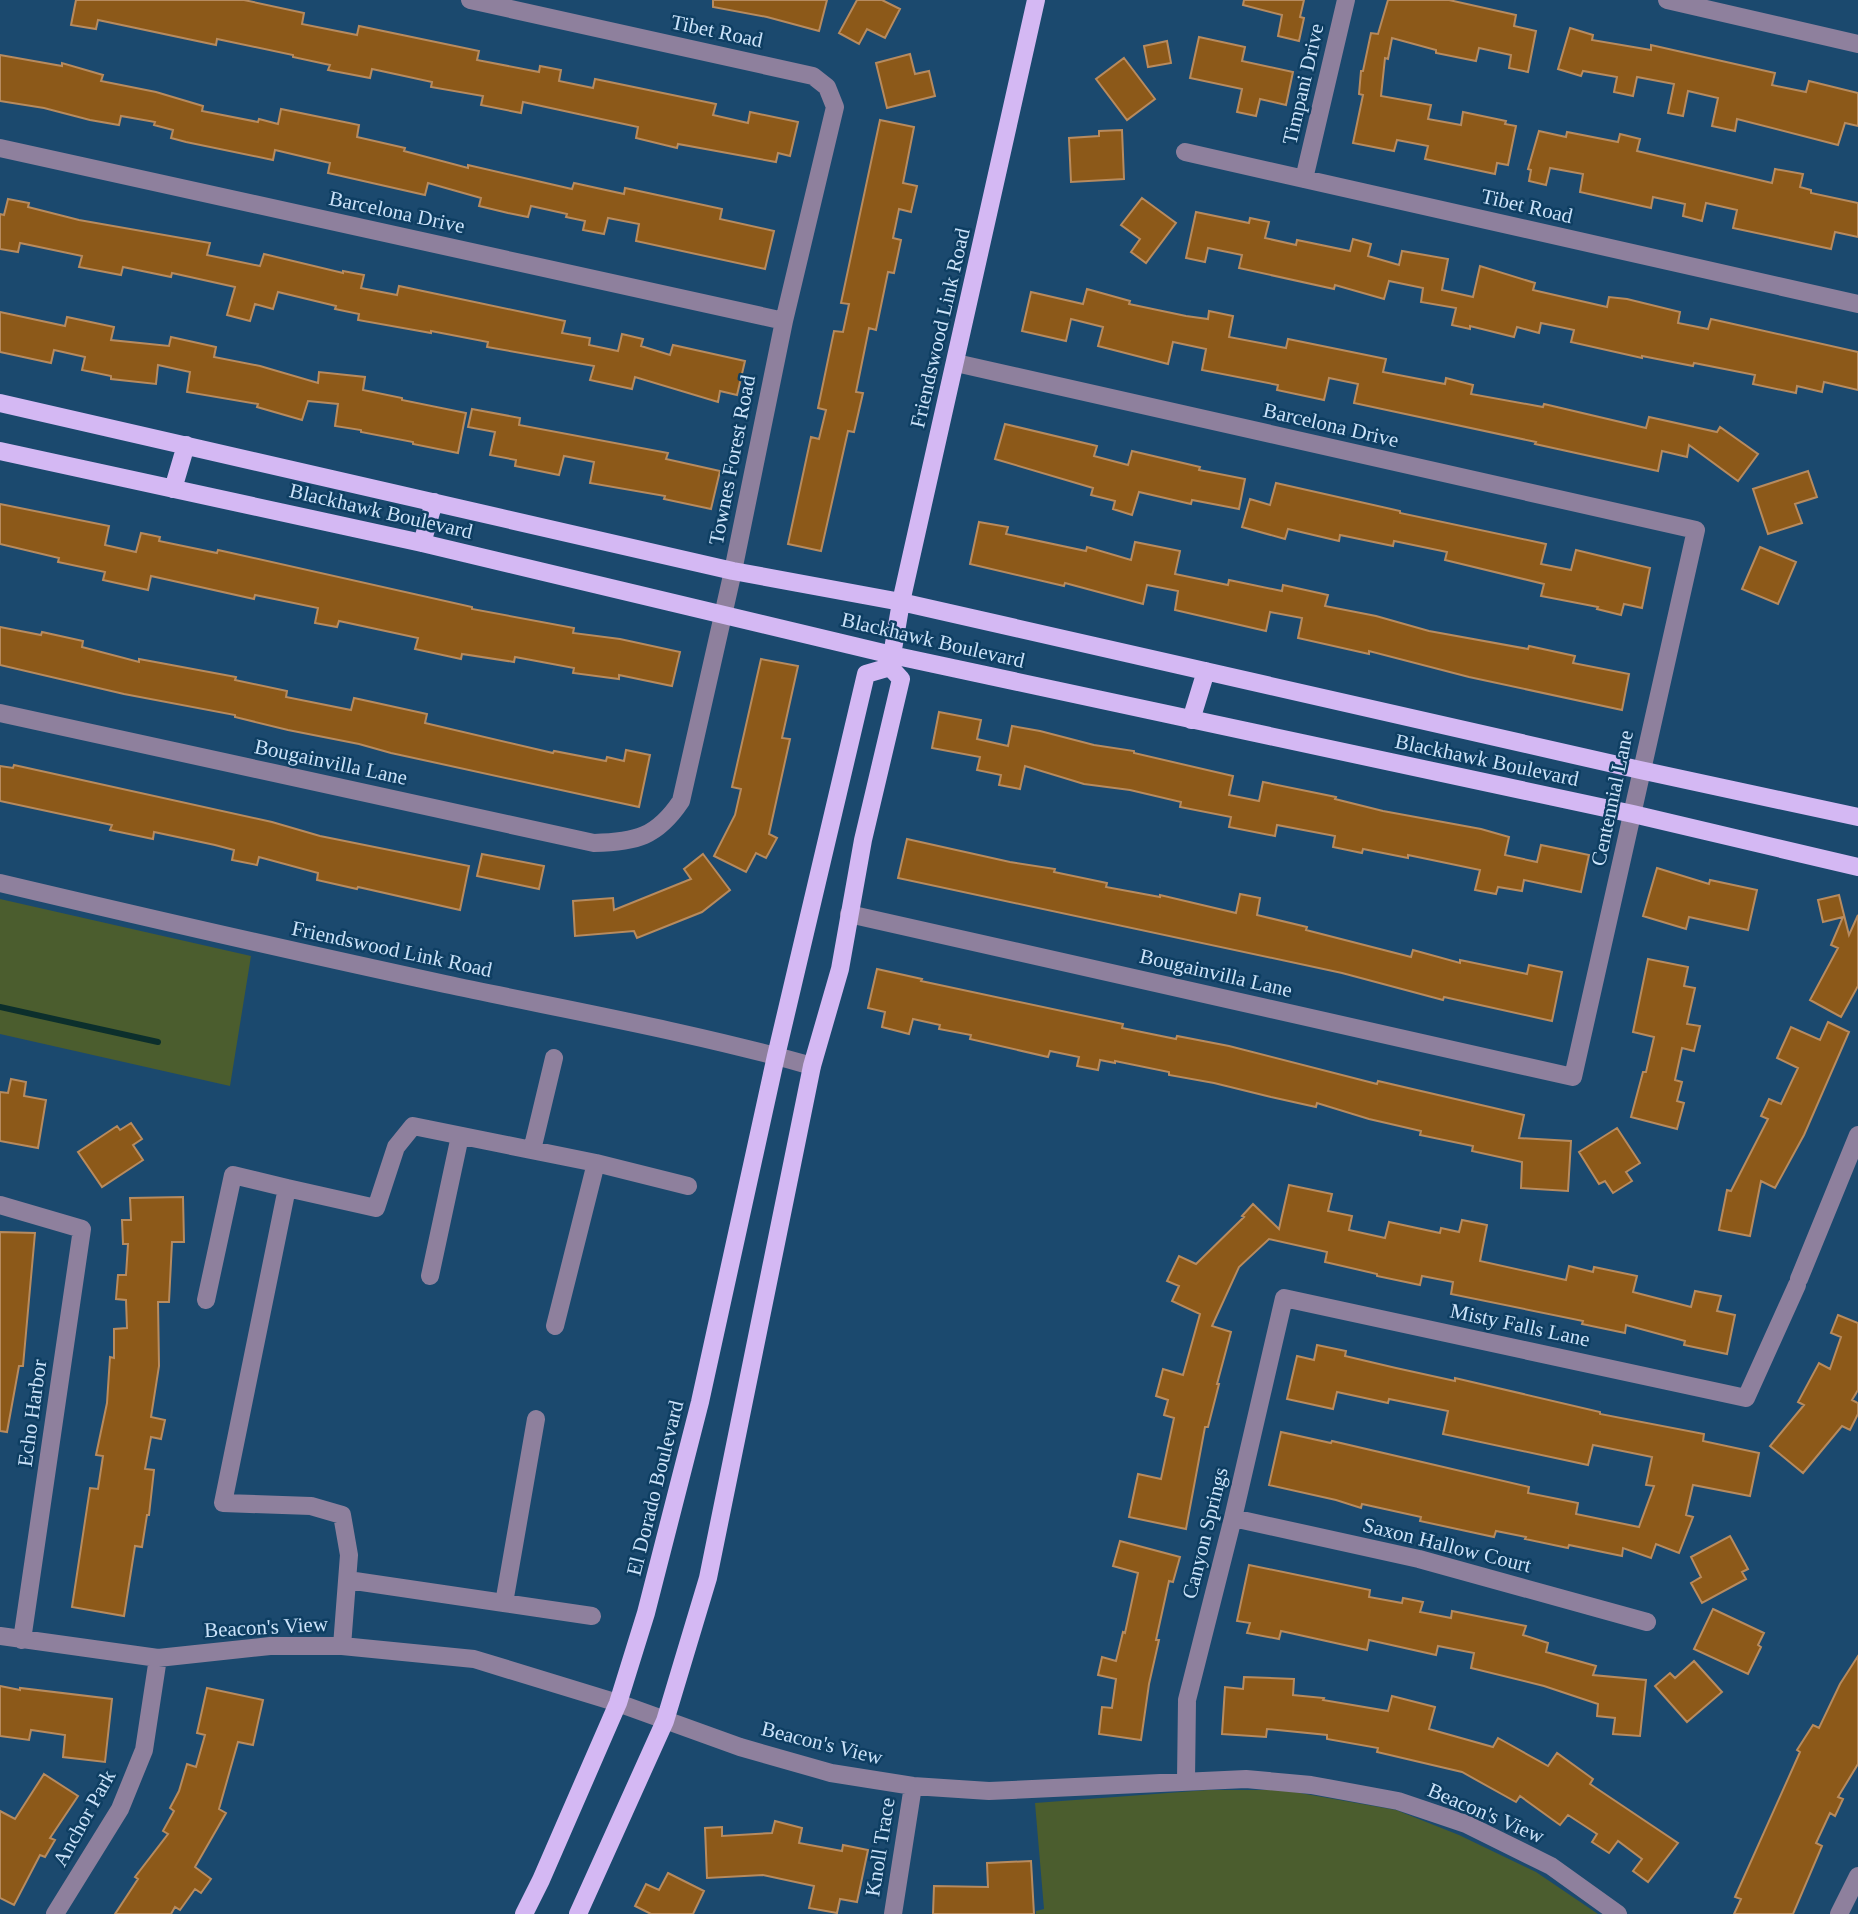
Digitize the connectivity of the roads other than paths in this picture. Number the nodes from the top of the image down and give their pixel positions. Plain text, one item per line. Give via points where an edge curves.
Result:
1 (470, 0) edge
2 (1036, 0) edge
3 (1346, 0) edge
4 (1667, 0) edge
5 (1858, 44) edge
6 (827, 87) joint
7 (0, 148) edge
8 (1185, 152) dead end
9 (1304, 178) junction
10 (1858, 304) edge
11 (784, 321) junction
12 (956, 363) junction
13 (0, 403) edge
14 (186, 445) junction
15 (0, 451) edge
16 (173, 489) junction
17 (434, 502) junction
18 (1696, 530) joint
19 (422, 543) junction
20 (733, 571) junction
21 (901, 602) junction
22 (724, 614) junction
23 (891, 661) junction
24 (1206, 671) junction
25 (0, 713) edge
26 (1191, 720) junction
27 (1640, 771) junction
28 (1633, 814) junction
29 (1858, 817) edge
30 (652, 832) joint
31 (1858, 867) edge
32 (0, 883) edge
33 (849, 914) junction
34 (776, 1056) junction
35 (554, 1058) dead end
36 (812, 1066) junction
37 (1573, 1077) joint
38 (1858, 1135) edge
39 (460, 1136) junction
40 (532, 1150) junction
41 (596, 1163) junction
42 (688, 1186) dead end
43 (287, 1188) junction
44 (0, 1205) edge
45 (430, 1276) dead end
46 (1284, 1298) joint
47 (206, 1300) dead end
48 (555, 1326) dead end
49 (536, 1419) dead end
50 (1233, 1518) junction
51 (348, 1580) junction
52 (504, 1603) junction
53 (592, 1616) dead end
54 (1647, 1622) dead end
55 (0, 1636) edge
56 (22, 1640) junction
57 (342, 1646) junction
58 (158, 1658) junction
59 (618, 1703) junction
60 (665, 1721) junction
61 (1186, 1780) junction
62 (912, 1786) junction
63 (1858, 1876) edge
64 (1848, 1905) edge
65 (55, 1914) edge
66 (524, 1914) edge
67 (578, 1914) edge
68 (893, 1914) edge
69 (1618, 1914) edge

1 - 6 street, Tibet Road via 813,76
2 - 12 main road, Friendswood Link Road
3 - 9 street, Timpani Drive
4 - 5 street
6 - 11 street, Townes Forest Road via 835,107
7 - 11 street, Barcelona Drive
8 - 9 street, Tibet Road
9 - 10 street, Tibet Road
11 - 20 street, Townes Forest Road
12 - 18 street, Barcelona Drive
12 - 21 main road, Friendswood Link Road
13 - 14 main road, Blackhawk Boulevard
14 - 16 main road
14 - 17 main road, Blackhawk Boulevard
15 - 16 main road, Blackhawk Boulevard
16 - 19 main road, Blackhawk Boulevard
17 - 19 main road
17 - 20 main road, Blackhawk Boulevard
18 - 27 street, Centennial Lane
19 - 22 main road, Blackhawk Boulevard
20 - 21 main road, Blackhawk Boulevard
20 - 22 street, Townes Forest Road
21 - 23 main road, Friendswood Link Road
21 - 24 main road, Blackhawk Boulevard
22 - 23 main road, Blackhawk Boulevard
22 - 30 street, Townes Forest Road via 681,801 669,820
23 - 26 main road, Blackhawk Boulevard
23 - 33 main road, Friendswood Link Road via 901,679
23 - 34 main road via 866,674
24 - 26 main road
24 - 27 main road, Blackhawk Boulevard
25 - 30 street, Bougainvilla Lane via 594,843 623,842
26 - 28 main road, Blackhawk Boulevard
27 - 28 street, Centennial Lane
27 - 29 main road, Blackhawk Boulevard
28 - 31 main road, Blackhawk Boulevard
28 - 37 street, Centennial Lane
32 - 34 street, Friendswood Link Road via 262,945
33 - 36 main road, Friendswood Link Road via 840,969
33 - 37 street, Bougainvilla Lane
34 - 36 street, Friendswood Link Road
34 - 59 main road, El Dorado Boulevard via 697,1415
35 - 40 street
36 - 60 main road via 708,1578
38 - 46 street, Misty Falls Lane via 1746,1398
39 - 40 street
39 - 43 street via 413,1126 396,1147 376,1208
39 - 45 street
40 - 41 street
41 - 42 street
41 - 48 street
43 - 47 street via 233,1175
43 - 51 street via 223,1503 311,1506 342,1515
44 - 56 street, Echo Harbor via 82,1229
46 - 50 street, Canyon Springs
49 - 52 street
50 - 54 street, Saxon Hallow Court via 1419,1559
50 - 61 street, Canyon Springs via 1187,1699
51 - 52 street
51 - 57 street
52 - 53 street
55 - 56 street, Beacon's View
56 - 58 street, Beacon's View
57 - 58 street, Beacon's View via 270,1646
57 - 59 street, Beacon's View via 474,1659
58 - 65 street, Anchor Park via 144,1749 130,1785
59 - 60 street, Beacon's View
59 - 66 main road, El Dorado Boulevard
60 - 62 street, Beacon's View via 831,1773
60 - 67 main road
61 - 62 street, Beacon's View via 989,1791
61 - 69 street, Beacon's View via 1311,1785 1398,1801 1466,1824 1551,1866
62 - 68 street, Knoll Trace
63 - 64 street

